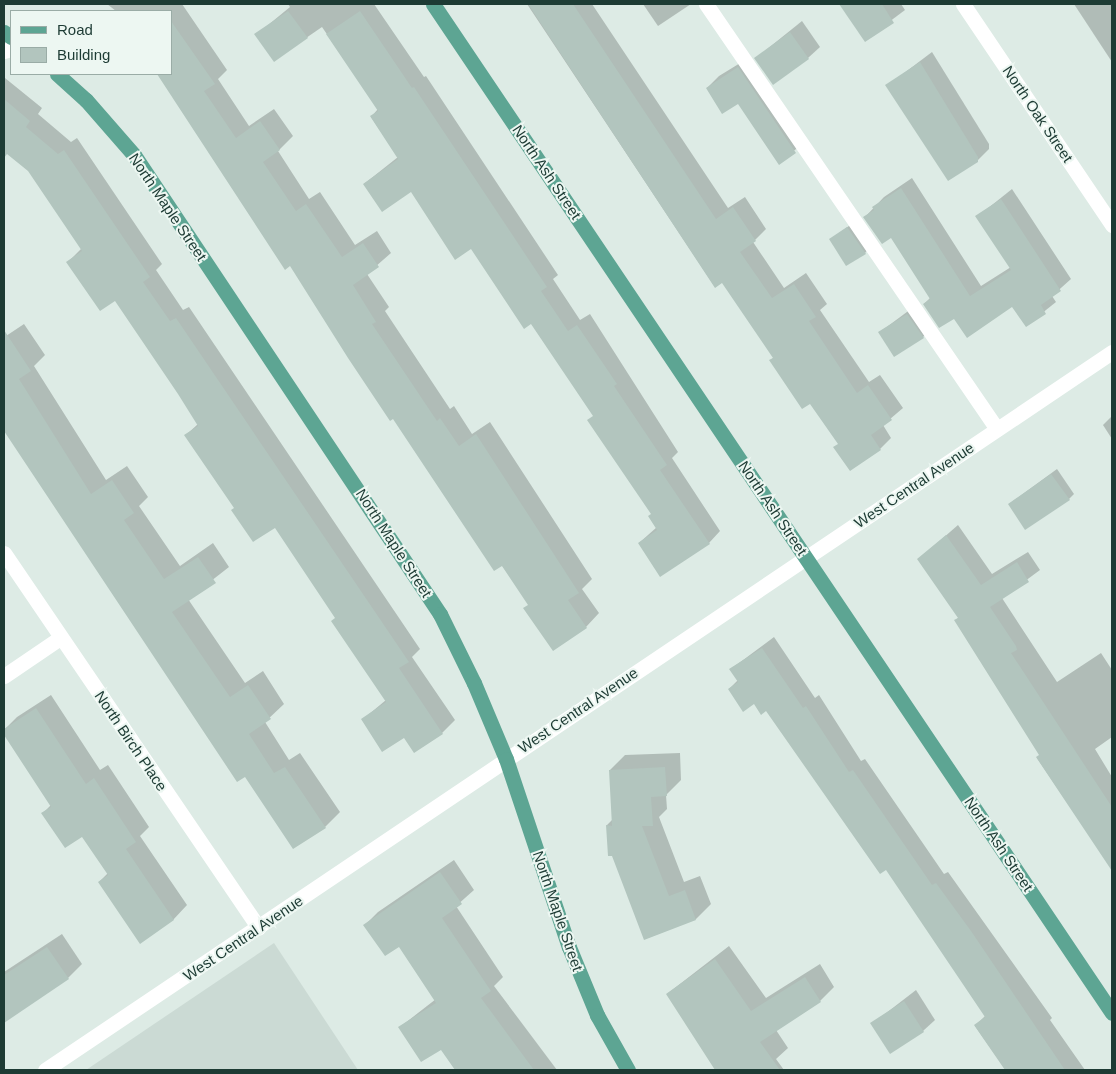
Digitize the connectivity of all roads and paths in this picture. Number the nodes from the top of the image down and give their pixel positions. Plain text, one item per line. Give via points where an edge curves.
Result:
1 (433, 4) edge
2 (706, 4) edge
3 (963, 4) edge
4 (58, 75) edge
5 (1112, 225) edge
6 (1112, 352) edge
7 (996, 429) junction
8 (4, 553) edge
9 (806, 558) junction
10 (60, 638) junction
11 (4, 676) edge
12 (506, 759) junction
13 (259, 928) junction
14 (1112, 1013) edge
15 (45, 1070) edge
16 (628, 1070) edge

1 - 9 main road, North Ash Street
2 - 7 street
3 - 5 street, North Oak Street
4 - 12 main road, North Maple Street via 86,100 134,155 350,476 440,614
6 - 7 street, West Central Avenue
7 - 9 street, West Central Avenue
8 - 10 street, North Birch Place
9 - 12 street, West Central Avenue
9 - 14 main road, North Ash Street
10 - 11 street
10 - 13 street, North Birch Place
12 - 13 street, West Central Avenue
12 - 16 main road, North Maple Street via 569,947 597,1015
13 - 15 street, West Central Avenue

